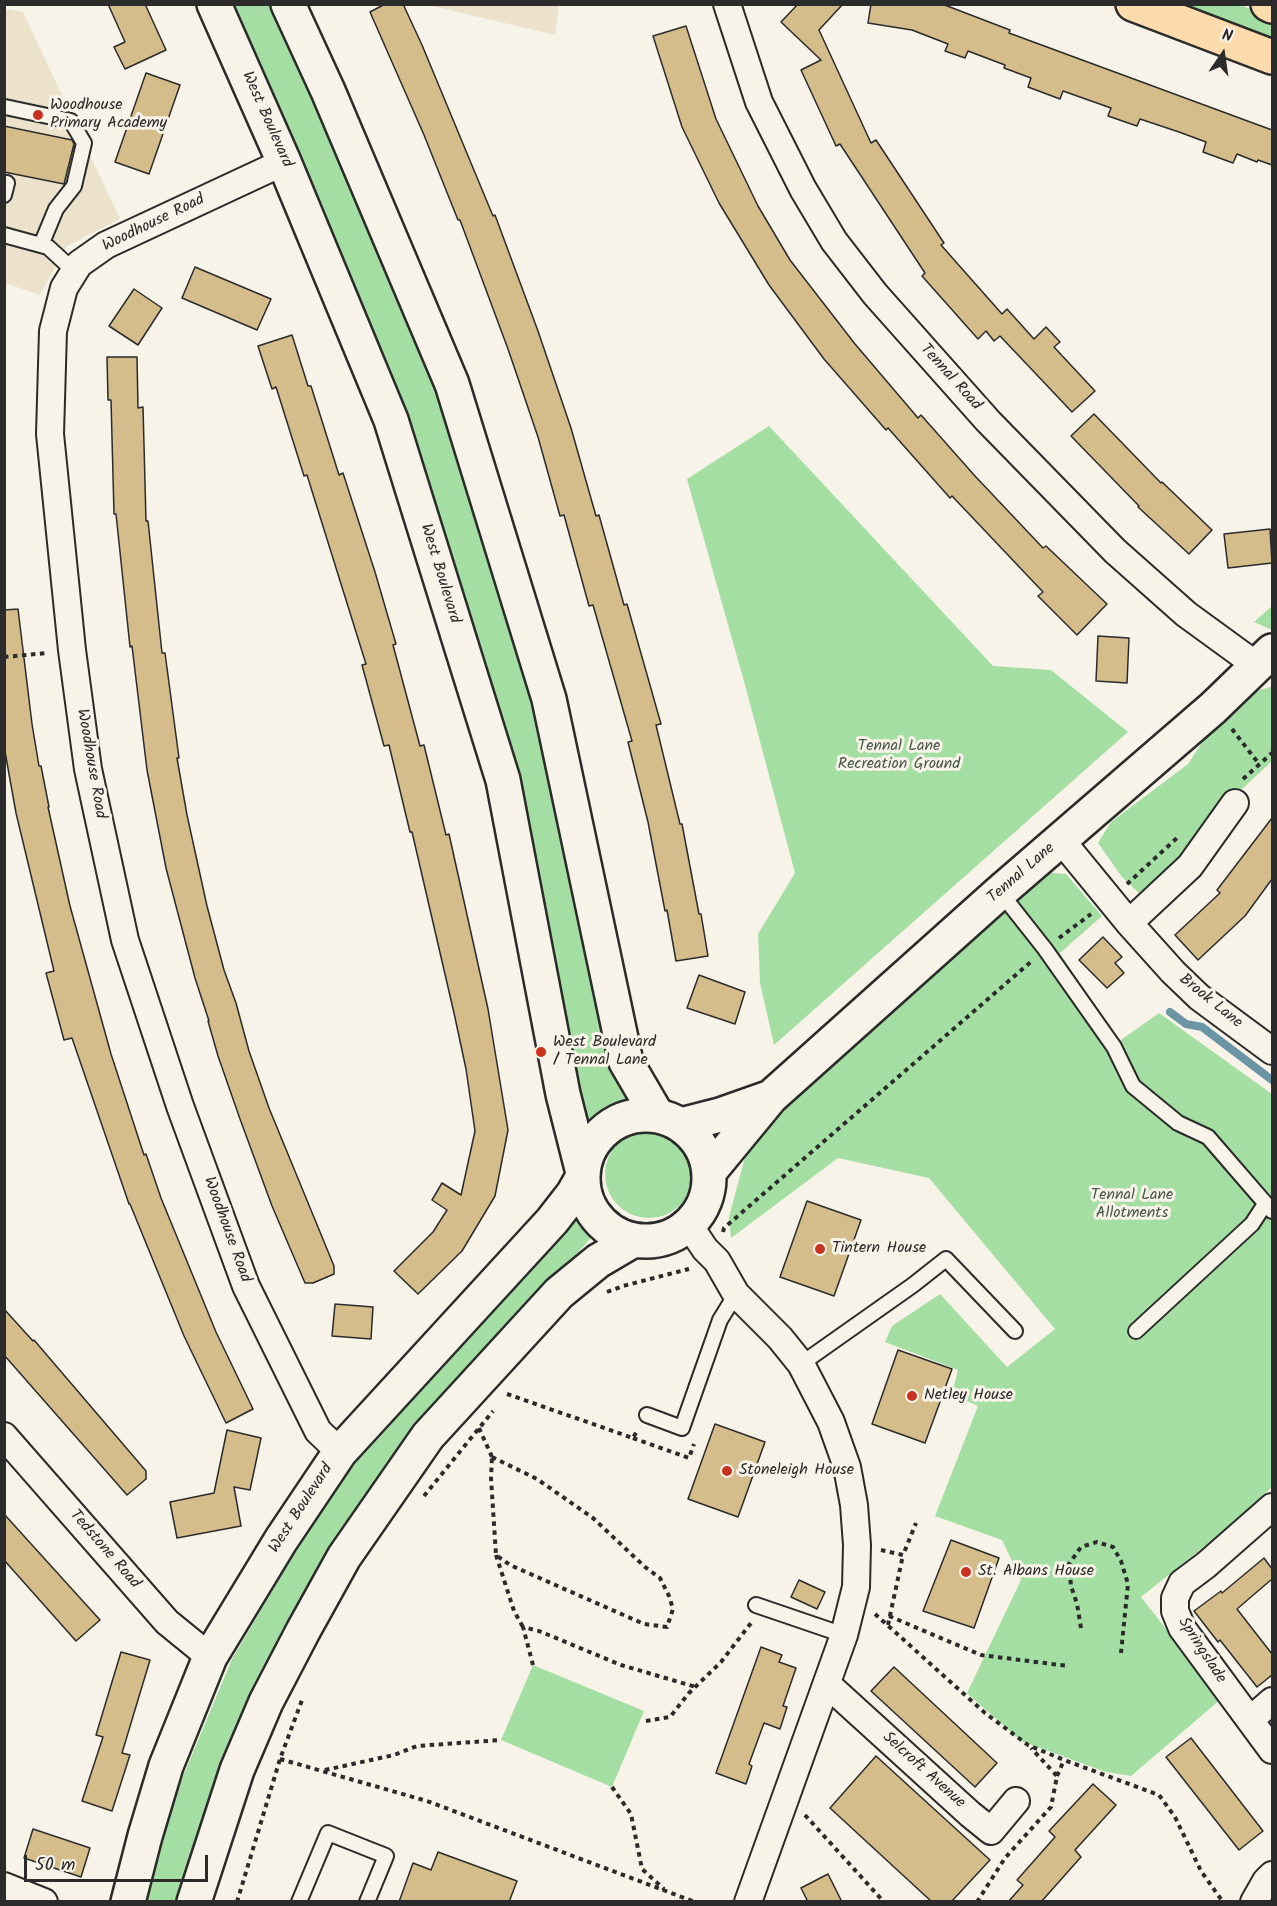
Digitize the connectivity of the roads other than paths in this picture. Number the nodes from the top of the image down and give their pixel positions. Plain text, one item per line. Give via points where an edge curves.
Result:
1 (214, 4) edge
2 (288, 4) edge
3 (727, 4) edge
4 (1133, 4) edge
5 (1268, 4) edge
6 (1272, 6) edge
7 (1272, 57) edge
8 (5, 107) edge
9 (284, 162) junction
10 (4, 235) edge
11 (41, 246) junction
12 (74, 271) junction
13 (1267, 664) edge
14 (1239, 792) road end
15 (1061, 840) junction
16 (1000, 892) junction
17 (1129, 922) junction
18 (1272, 1050) edge
19 (771, 1097) junction
20 (669, 1120) junction
21 (710, 1171) junction
22 (582, 1174) junction
23 (1269, 1207) edge
24 (689, 1226) junction
25 (632, 1241) junction
26 (736, 1294) junction
27 (1015, 1331) dead end
28 (1136, 1331) dead end
29 (801, 1364) junction
30 (647, 1415) road end
31 (4, 1436) edge
32 (340, 1452) junction
33 (1272, 1507) edge
34 (756, 1605) road end
35 (844, 1635) junction
36 (210, 1657) junction
37 (827, 1684) junction
38 (1272, 1701) edge
39 (1250, 1720) junction
40 (1272, 1750) edge
41 (1016, 1801) dead end
42 (1272, 1875) edge
43 (4, 1886) edge
44 (758, 1897) edge
45 (199, 1898) edge
46 (44, 1902) edge
47 (128, 1902) edge
48 (299, 1902) edge
49 (367, 1902) edge
50 (1254, 1902) edge

1 - 9 main road, West Boulevard
2 - 20 main road via 452,384 549,699 626,1062
3 - 13 street, Tennal Road via 759,102 803,189 834,241 875,294 988,422 1115,551 1186,614
4 - 7 main road
5 - 6 main road
8 - 11 lane via 70,121 84,143 74,186 56,209
9 - 12 street, Woodhouse Road via 106,245
9 - 22 main road, West Boulevard via 391,420 503,780
10 - 11 lane
11 - 12 lane
12 - 32 street, Woodhouse Road via 64,288 53,331 50,434 88,769 126,940 180,1106 246,1286 318,1431
13 - 15 main road, Tennal Lane
14 - 17 street via 1190,866
15 - 16 main road, Tennal Lane
15 - 17 street, Brook Lane
16 - 19 main road, Tennal Lane
16 - 23 lane via 1114,1047 1133,1086 1178,1124 1208,1137
17 - 18 street, Brook Lane via 1199,997
19 - 20 main road, Tennal Lane via 720,1115
19 - 21 main road, Tennal Lane
20 - 21 main road via 700,1145
20 - 22 main road via 623,1118 596,1138
21 - 24 main road via 706,1201
22 - 25 main road via 588,1207 606,1229
22 - 32 main road, West Boulevard via 573,1194 552,1221
23 - 28 lane
24 - 25 main road via 663,1240
24 - 26 street via 717,1261
25 - 45 main road via 598,1261 559,1293 428,1436 344,1557 266,1702 237,1770
26 - 29 street
26 - 30 lane via 720,1320 682,1428
27 - 29 lane via 946,1258
29 - 35 street via 831,1422 847,1467 854,1505 856,1587
31 - 36 street, Tedstone Road via 167,1622
32 - 36 main road, West Boulevard
33 - 39 street, Springslade via 1182,1583 1175,1598 1182,1628
34 - 35 lane
35 - 37 street
36 - 47 main road, West Boulevard via 166,1766
37 - 41 street, Selcroft Avenue via 991,1831
37 - 44 street via 787,1794
38 - 39 street
39 - 40 street, Springslade
42 - 50 street
43 - 46 street
48 - 49 lane via 328,1833 386,1856

